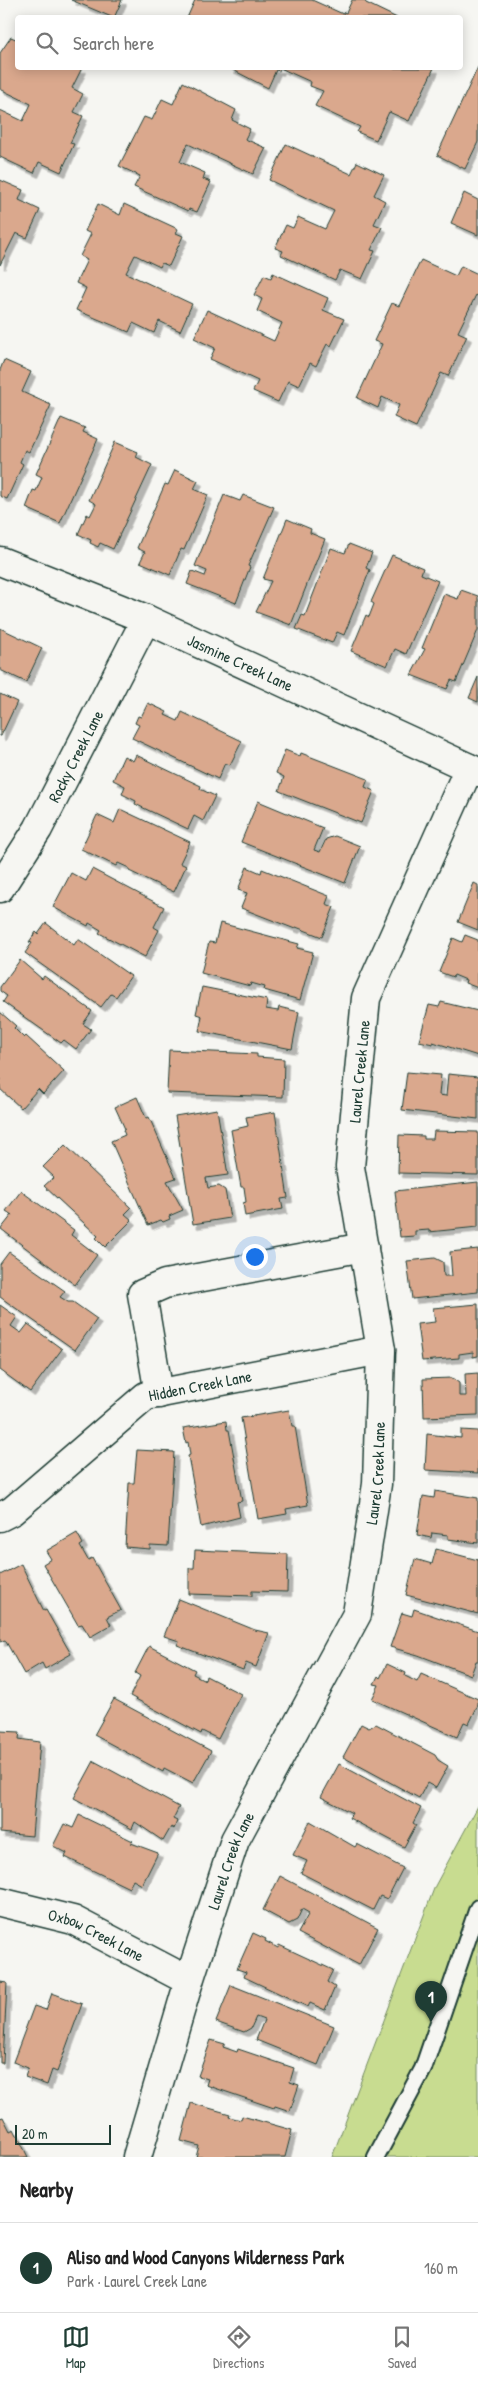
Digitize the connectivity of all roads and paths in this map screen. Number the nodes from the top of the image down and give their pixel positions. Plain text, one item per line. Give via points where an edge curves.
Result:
1 (0, 561) edge
2 (146, 619) junction
3 (473, 770) edge
4 (0, 888) edge
5 (364, 1247) junction
6 (381, 1350) junction
7 (159, 1394) junction
8 (0, 1517) edge
9 (0, 1902) edge
10 (478, 1908) edge
11 (188, 1981) junction
12 (378, 2155) edge
13 (137, 2157) edge

1 - 2 street, Jasmine Creek Lane
2 - 3 street, Jasmine Creek Lane
2 - 4 street, Rocky Creek Lane via 38,829
3 - 5 street, Laurel Creek Lane via 366,998 350,1166
5 - 6 street, Laurel Creek Lane
5 - 7 street via 165,1284 142,1294
6 - 7 street, Hidden Creek Lane
6 - 11 street, Laurel Creek Lane via 377,1484 358,1614 235,1840
7 - 8 street, Hidden Creek Lane via 146,1396 12,1511
9 - 11 street, Oxbow Creek Lane via 73,1920
10 - 12 lane via 423,2069
11 - 13 street, Laurel Creek Lane

